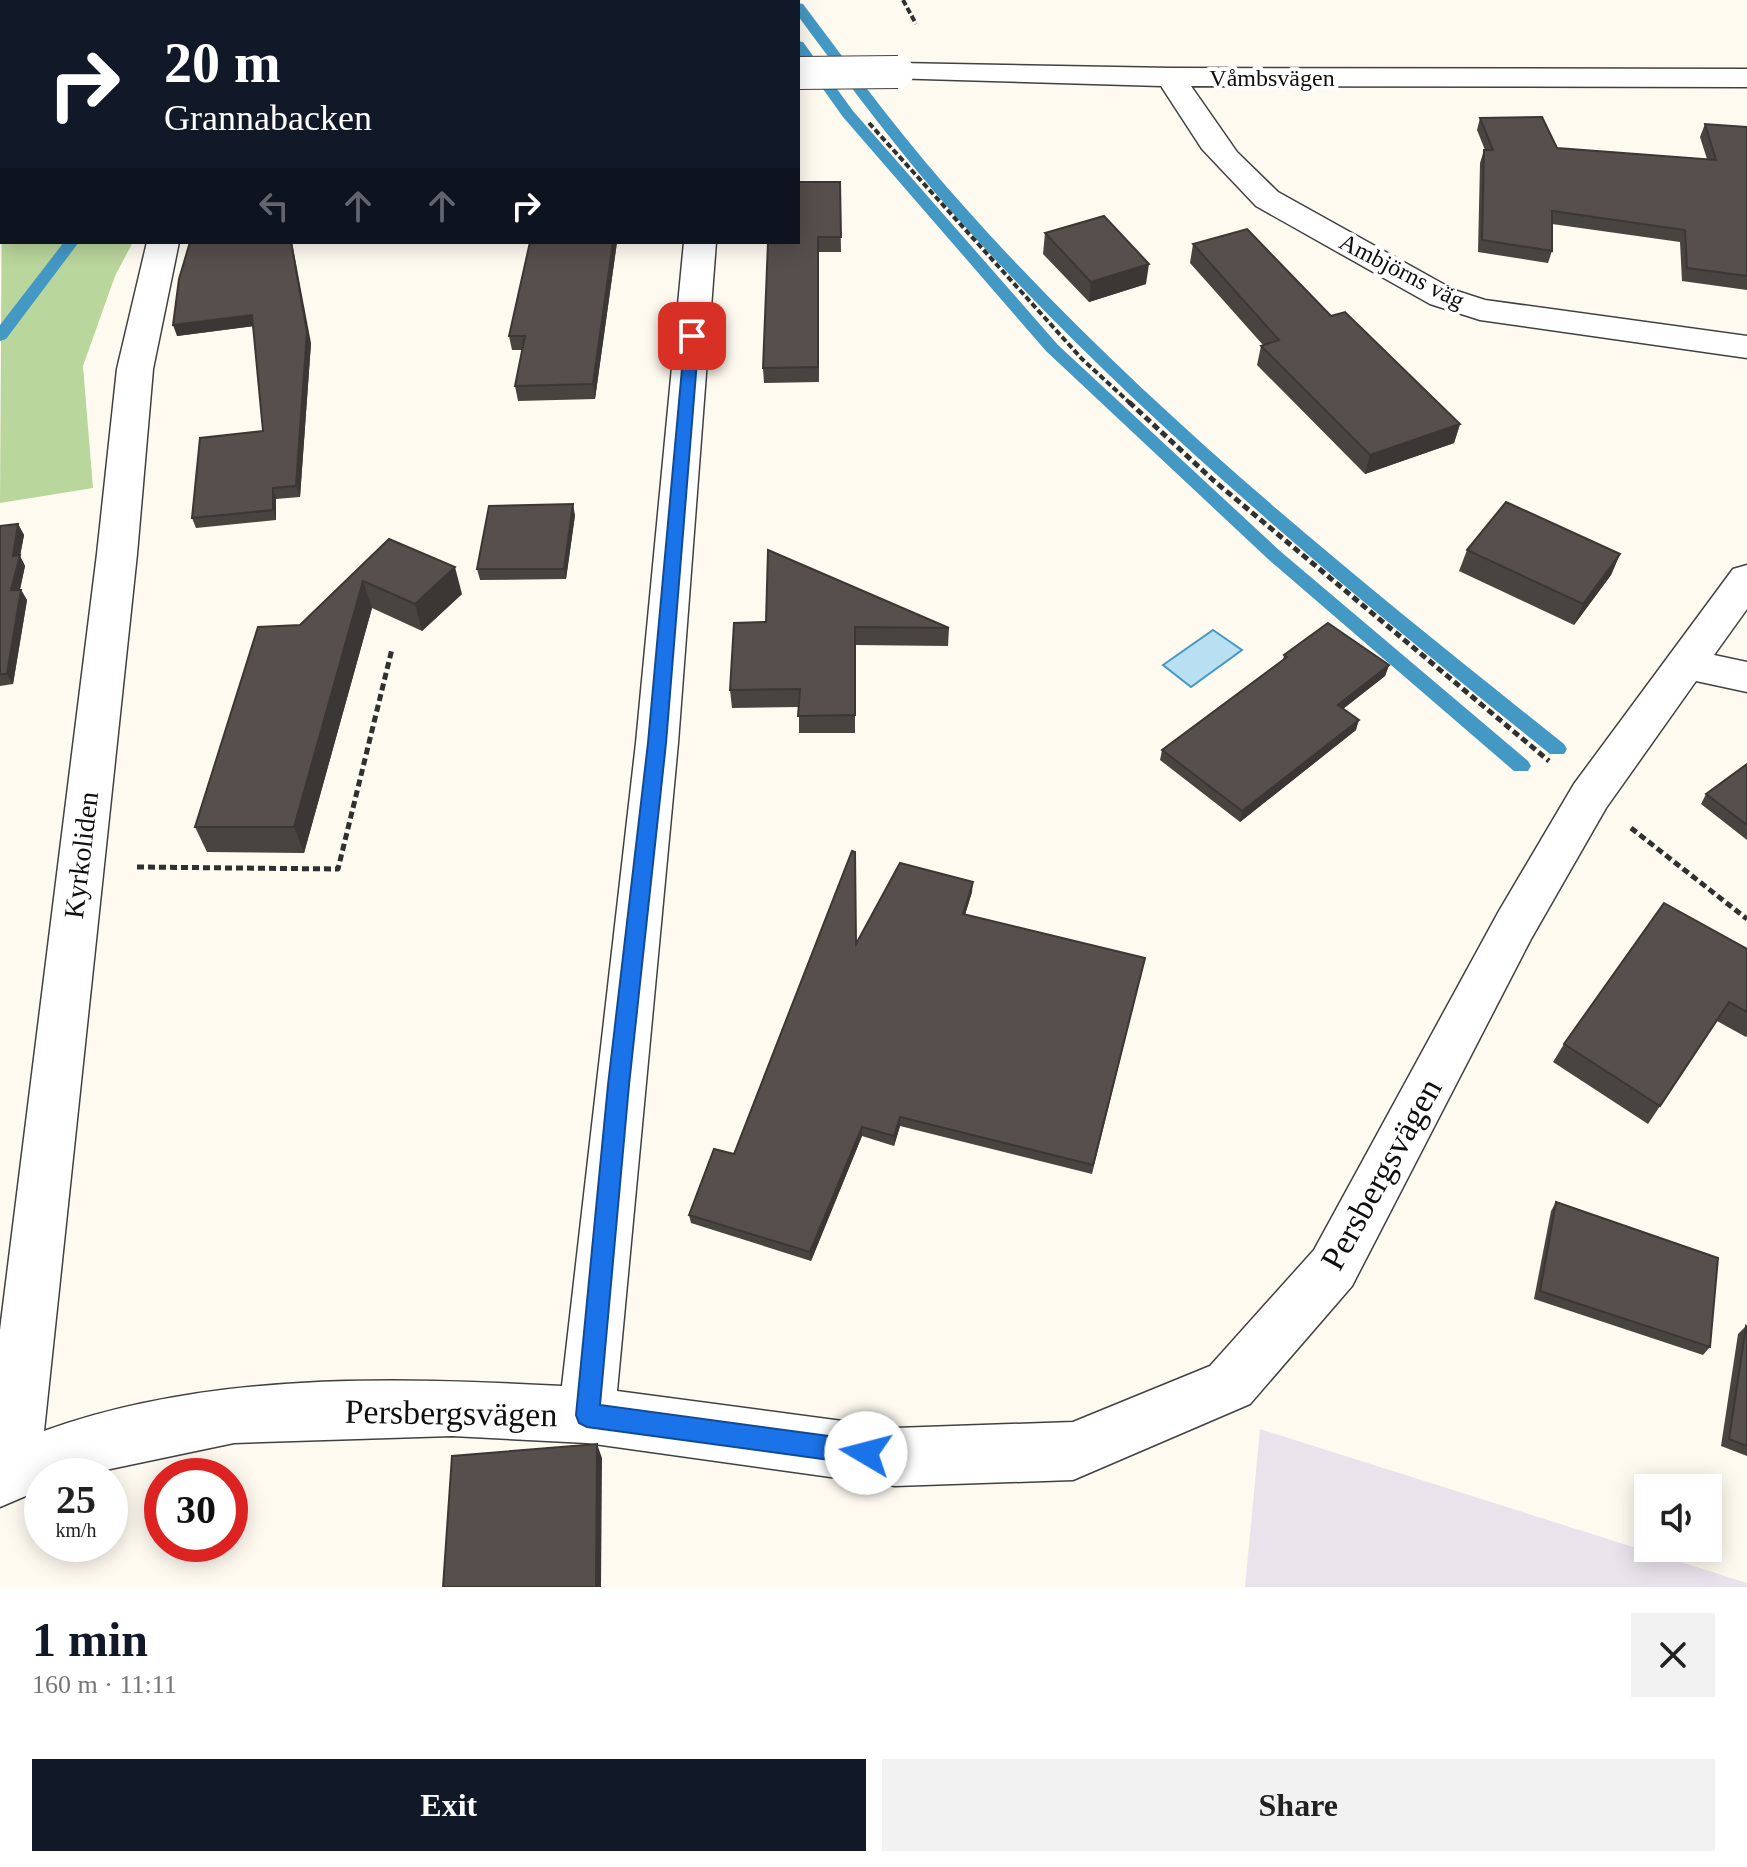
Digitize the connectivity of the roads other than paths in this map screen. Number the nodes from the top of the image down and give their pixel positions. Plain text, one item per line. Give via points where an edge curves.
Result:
1 (800, 73) edge
2 (1171, 77) junction
3 (1747, 78) edge
4 (163, 244) edge
5 (700, 244) edge
6 (1747, 347) edge
7 (1747, 579) edge
8 (1688, 664) junction
9 (1747, 677) edge
10 (587, 1415) junction
11 (5, 1474) edge

1 - 2 street, Våmbsvägen, bridge
2 - 3 street, Våmbsvägen
2 - 6 street, Ambjörns väg via 1187,109 1246,182 1267,199 1442,297 1480,310
4 - 11 street, Kyrkoliden via 135,369
5 - 10 street via 657,743
7 - 8 street, Persbergsvägen
8 - 9 street
8 - 10 street, Persbergsvägen via 1590,796 1515,925 1333,1268 1230,1385 1073,1451 895,1457
10 - 11 street, Persbergsvägen via 452,1408 234,1415 78,1447

